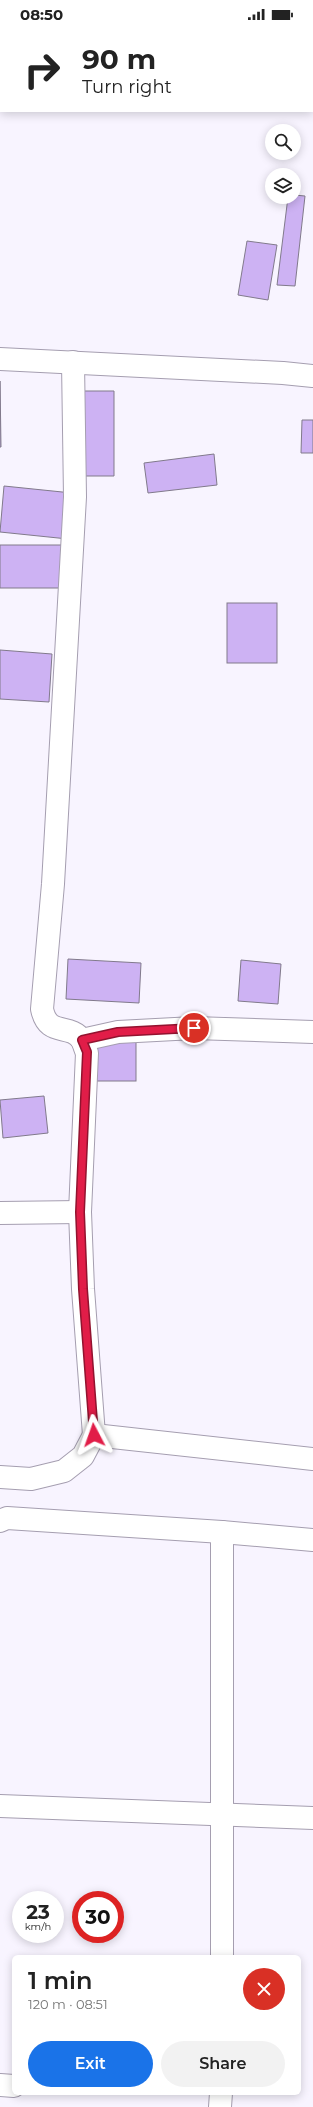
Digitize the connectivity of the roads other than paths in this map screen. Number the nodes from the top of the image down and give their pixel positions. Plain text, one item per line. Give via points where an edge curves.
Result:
1 (0, 359) edge
2 (73, 362) junction
3 (313, 376) edge
4 (313, 1032) edge
5 (82, 1040) junction
6 (80, 1212) junction
7 (0, 1213) edge
8 (94, 1435) junction
9 (313, 1459) edge
10 (0, 1477) edge
11 (0, 1521) edge
12 (222, 1532) junction
13 (313, 1540) edge
14 (0, 1806) edge
15 (222, 1814) junction
16 (313, 1818) edge
17 (222, 1955) edge
18 (0, 2085) edge
19 (12, 2086) edge
20 (221, 2095) edge
21 (220, 2107) edge

1 - 2 street
2 - 3 street
2 - 5 street via 76,497 53,884 42,1008 44,1020 53,1027 72,1032
4 - 5 street via 194,1028 118,1032
5 - 6 street via 87,1052
6 - 7 street
6 - 8 street
8 - 9 street
8 - 10 street via 83,1456 64,1471 31,1479
11 - 12 street via 7,1518
12 - 13 street
12 - 15 street
14 - 15 street
15 - 16 street
15 - 17 street
18 - 19 street
20 - 21 street

